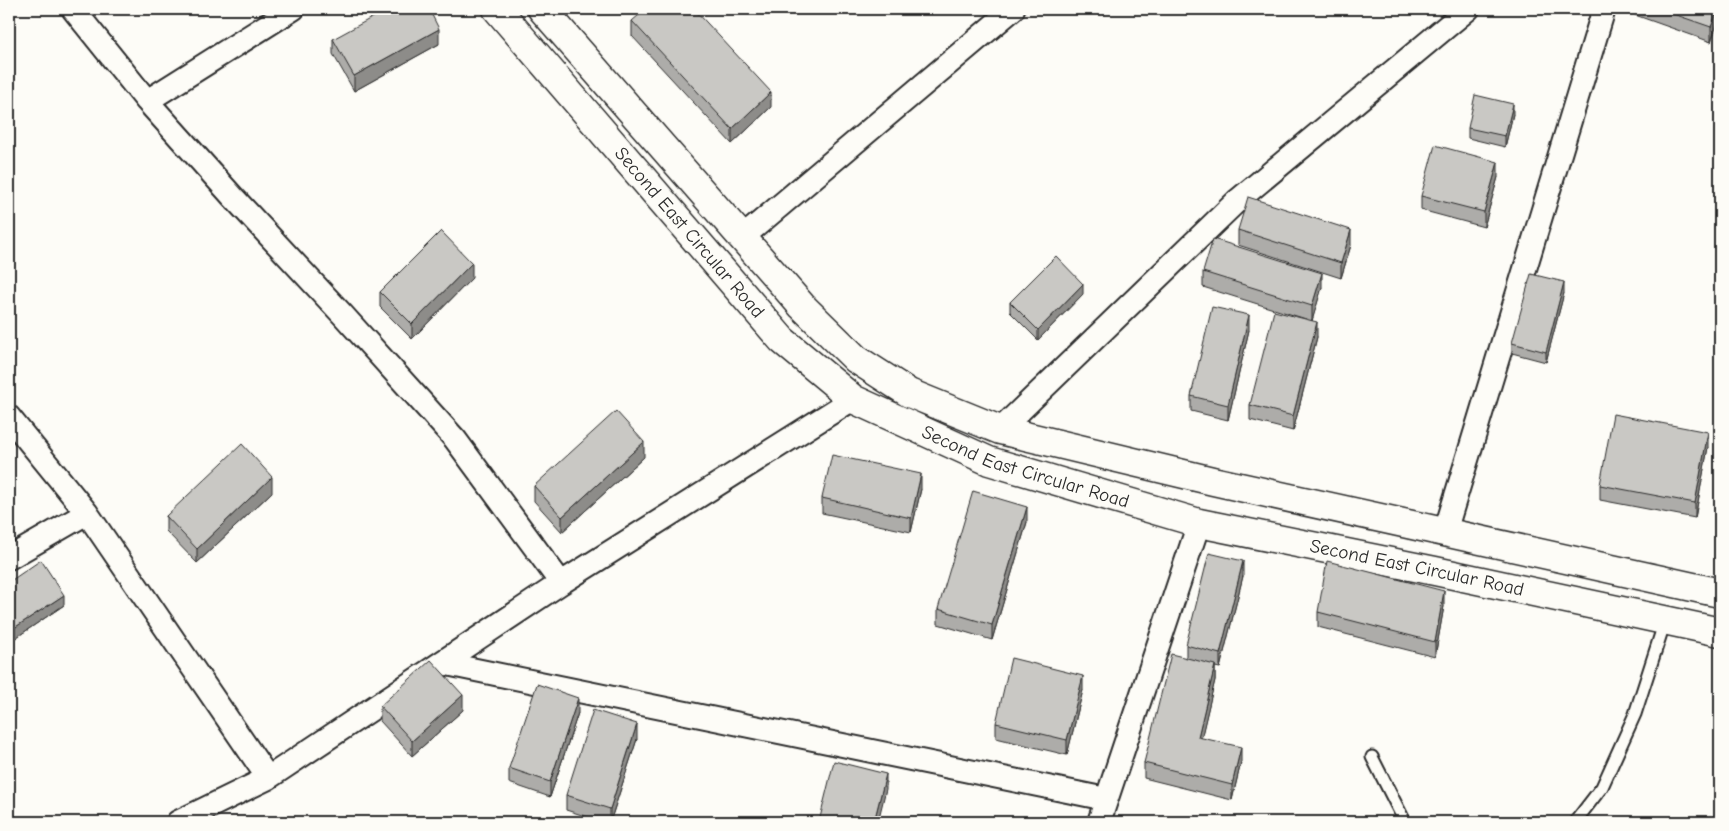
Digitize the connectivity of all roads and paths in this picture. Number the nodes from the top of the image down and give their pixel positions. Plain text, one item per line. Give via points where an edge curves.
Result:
1 (73, 9) edge
2 (293, 9) edge
3 (497, 9) edge
4 (542, 9) edge
5 (1468, 9) edge
6 (1604, 9) edge
7 (999, 13) edge
8 (147, 101) junction
9 (743, 237) junction
10 (853, 399) junction
11 (9, 417) edge
12 (1000, 430) junction
13 (87, 513) junction
14 (1199, 523) junction
15 (1445, 532) junction
16 (9, 558) edge
17 (561, 583) junction
18 (1720, 594) edge
19 (1665, 621) junction
20 (1720, 632) edge
21 (442, 663) junction
22 (1372, 757) dead end
23 (268, 778) junction
24 (1106, 799) junction
25 (185, 821) edge
26 (1099, 822) edge
27 (1405, 822) edge
28 (1575, 822) edge

1 - 8 street
2 - 8 street
3 - 10 main road, Second East Circular Road via 782,340
4 - 9 main road, Second East Circular Road
5 - 12 street via 1237,201
6 - 15 street
7 - 9 street
8 - 17 street via 455,439
9 - 12 main road, Second East Circular Road via 802,306 856,359 909,394
10 - 14 main road, Second East Circular Road via 989,461
10 - 17 street
11 - 13 street
12 - 15 main road, Second East Circular Road
13 - 16 street
13 - 23 street
14 - 19 main road, Second East Circular Road
14 - 24 street
15 - 18 main road, Second East Circular Road
17 - 21 street
19 - 20 main road, Second East Circular Road
19 - 28 lane via 1631,723 1602,787
21 - 23 street
21 - 24 street
22 - 27 lane
23 - 25 street
24 - 26 street

